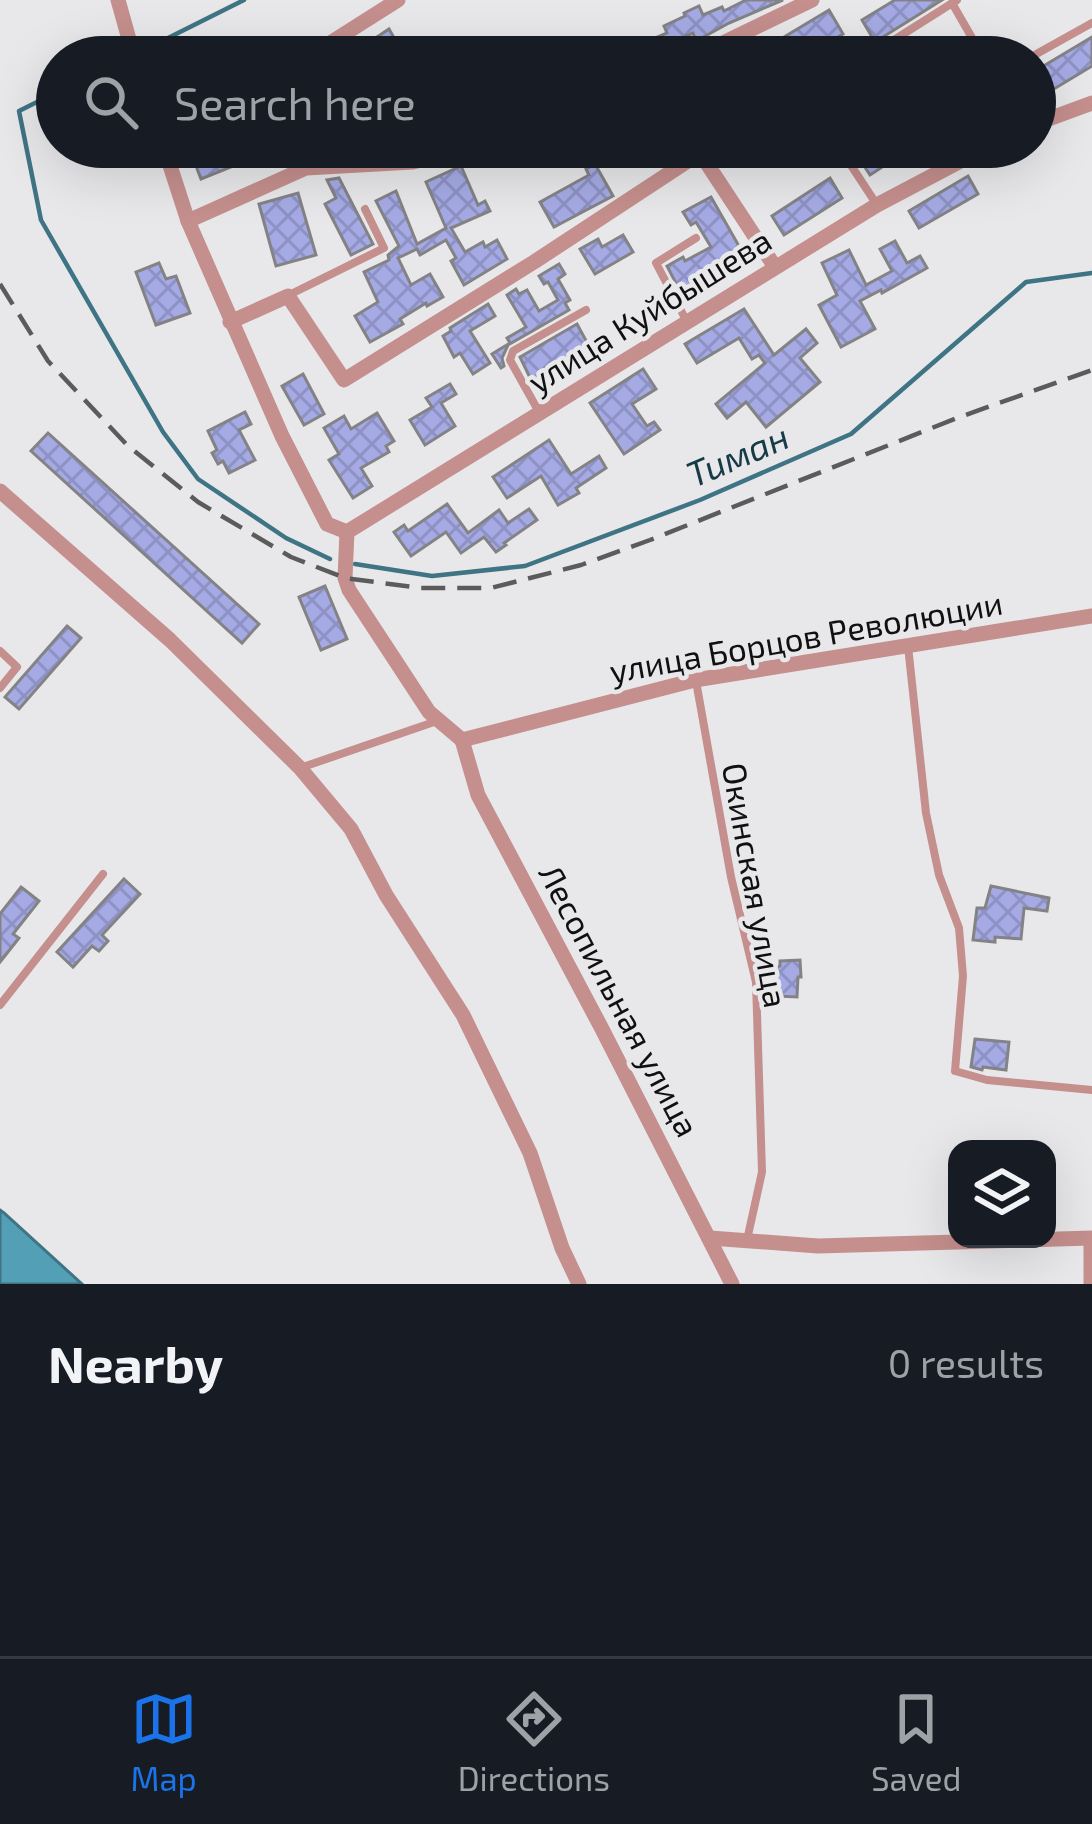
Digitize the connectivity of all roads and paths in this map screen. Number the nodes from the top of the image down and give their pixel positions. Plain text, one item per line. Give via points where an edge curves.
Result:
1 (118, 0) edge
2 (398, 0) edge
3 (812, 0) edge
4 (955, 2) edge
5 (1092, 23) edge
6 (128, 36) edge
7 (341, 36) edge
8 (737, 36) edge
9 (901, 36) edge
10 (972, 36) edge
11 (1056, 43) edge
12 (1092, 103) edge
13 (1056, 113) edge
14 (171, 168) edge
15 (306, 168) edge
16 (678, 168) edge
17 (716, 168) edge
18 (852, 168) edge
19 (947, 168) edge
20 (877, 205) junction
21 (365, 209) dead end
22 (188, 221) junction
23 (696, 238) dead end
24 (775, 267) junction
25 (288, 296) junction
26 (586, 310) dead end
27 (230, 322) junction
28 (687, 322) junction
29 (539, 413) junction
30 (0, 491) edge
31 (347, 532) junction
32 (1092, 616) edge
33 (908, 645) junction
34 (0, 651) edge
35 (695, 680) junction
36 (0, 688) edge
37 (439, 720) junction
38 (462, 740) junction
39 (300, 768) junction
40 (103, 874) dead end
41 (0, 1005) edge
42 (1092, 1090) edge
43 (710, 1238) junction
44 (1092, 1239) edge
45 (747, 1242) junction
46 (579, 1284) edge
47 (732, 1284) edge
48 (1091, 1284) edge

1 - 6 street
2 - 7 street
3 - 8 street
4 - 9 lane
4 - 10 lane
5 - 11 lane
12 - 13 street
14 - 22 street
15 - 22 street
16 - 25 street via 344,380
17 - 24 street
18 - 20 lane
19 - 20 street, улица Куйбышева
20 - 24 street, улица Куйбышева
21 - 25 lane via 384,248
22 - 27 street
23 - 28 lane via 656,263
24 - 28 street, улица Куйбышева
25 - 27 street
26 - 29 lane via 513,351
27 - 31 street via 327,524
28 - 29 street, улица Куйбышева
29 - 31 street, улица Куйбышева
30 - 39 street
31 - 37 street via 349,590
32 - 33 street, улица Борцов Революции
33 - 35 street, улица Борцов Революции
33 - 42 lane via 926,813 958,928 955,1071
34 - 36 lane via 17,667
35 - 38 street, улица Борцов Революции
35 - 45 lane, Окинская улица via 755,982 762,1172
37 - 38 street
37 - 39 lane
38 - 43 street, Лесопильная улица via 478,796
39 - 46 street via 351,829 464,1015 530,1153
40 - 41 lane
43 - 45 street
43 - 47 street, Лесопильная улица
44 - 45 street
44 - 48 street

